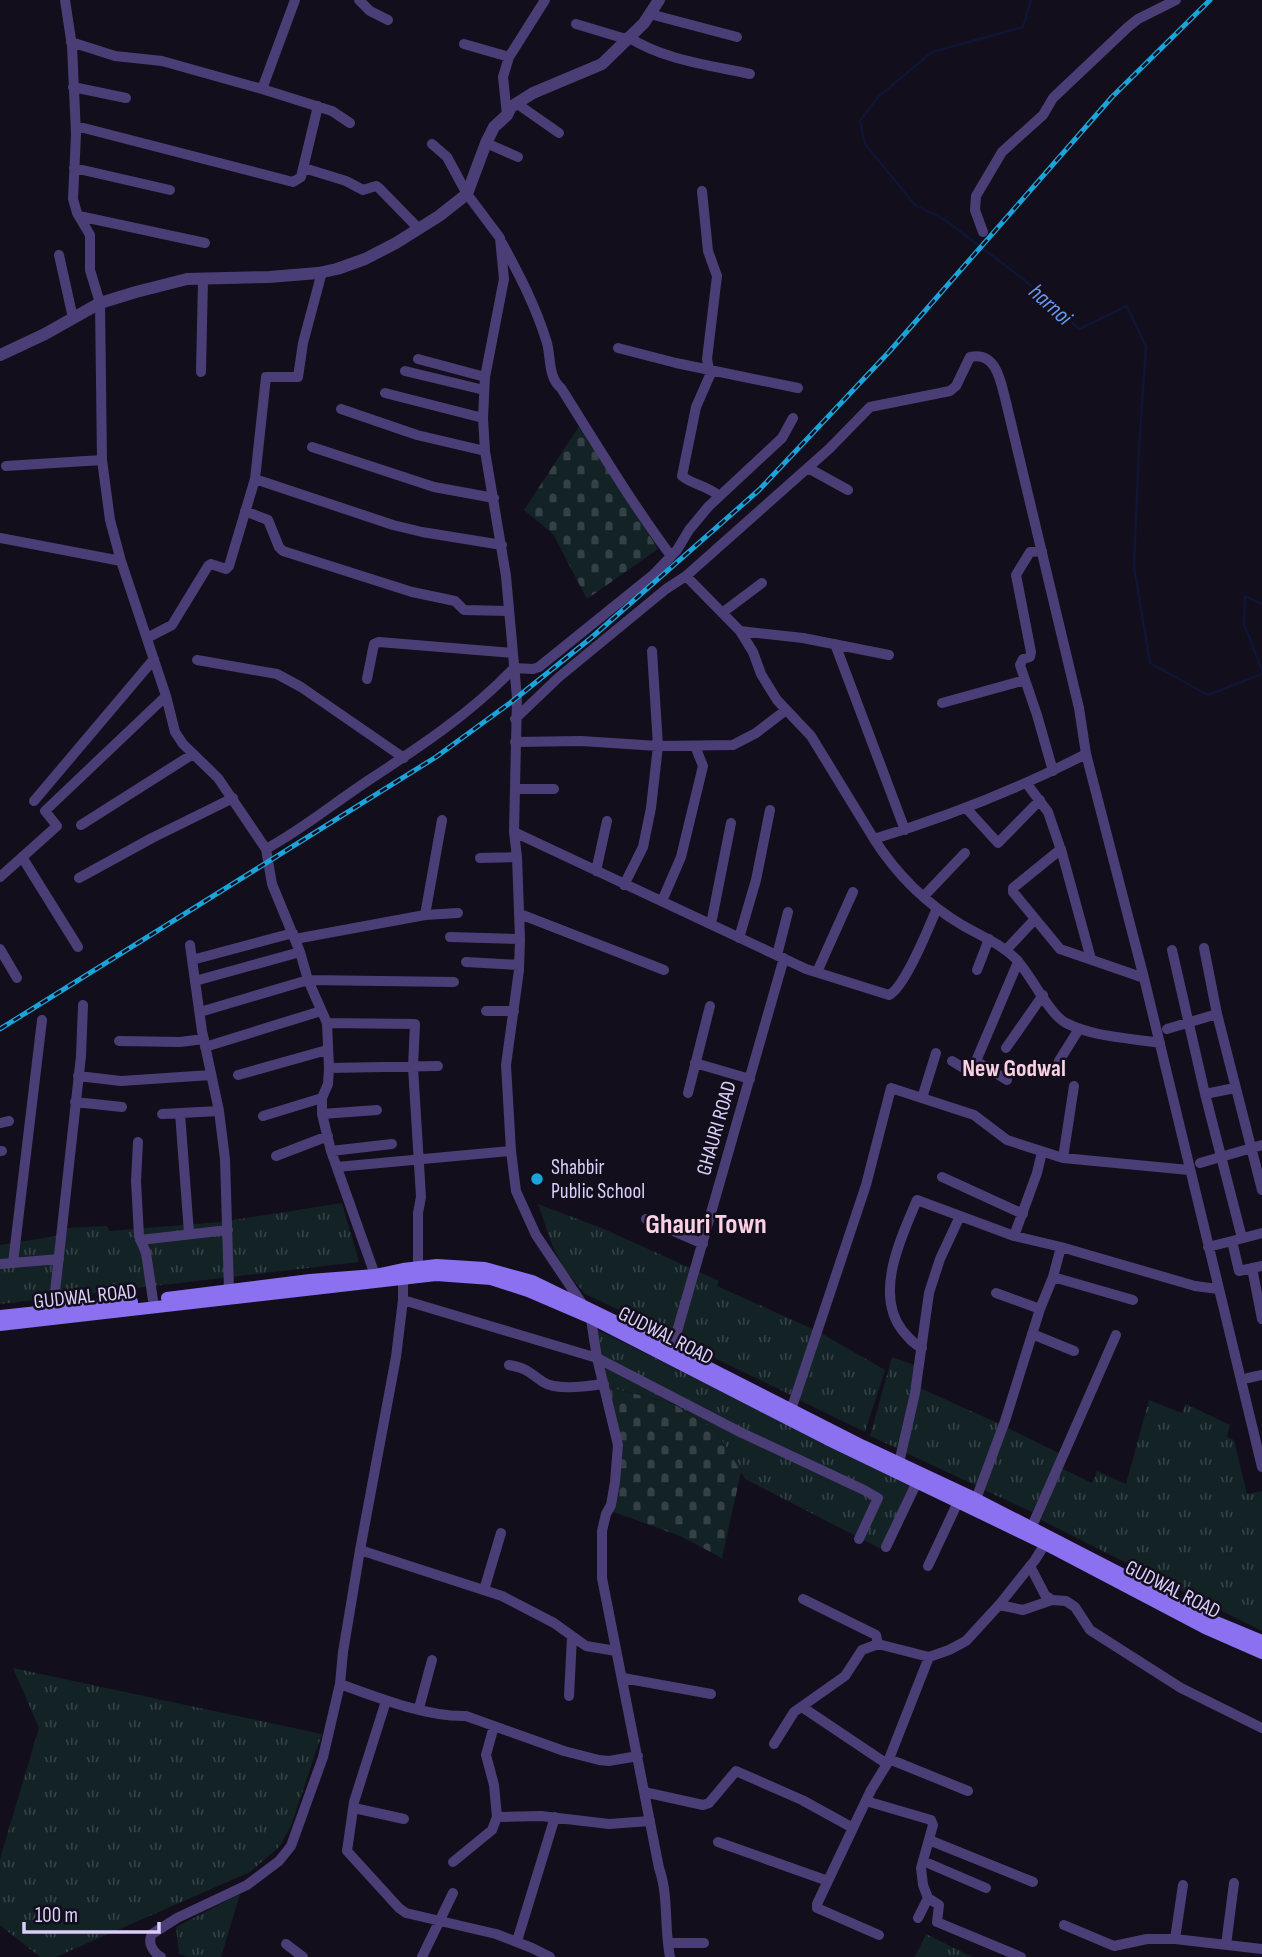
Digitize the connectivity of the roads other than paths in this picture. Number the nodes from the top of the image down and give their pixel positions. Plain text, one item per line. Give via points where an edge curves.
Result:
1 (65, 0) edge
2 (295, 0) edge
3 (359, 0) edge
4 (545, 0) edge
5 (659, 0) edge
6 (1176, 0) edge
7 (650, 14) junction
8 (388, 20) dead end
9 (576, 24) dead end
10 (737, 37) dead end
11 (627, 38) junction
12 (71, 42) junction
13 (464, 44) dead end
14 (509, 57) junction
15 (750, 74) dead end
16 (73, 87) junction
17 (262, 89) junction
18 (125, 97) dead end
19 (516, 103) junction
20 (318, 106) junction
21 (507, 115) junction
22 (350, 123) dead end
23 (76, 126) junction
24 (559, 133) dead end
25 (486, 142) junction
26 (432, 144) dead end
27 (518, 157) dead end
28 (74, 167) junction
29 (304, 168) junction
30 (170, 190) dead end
31 (702, 191) dead end
32 (467, 194) junction
33 (79, 216) junction
34 (419, 229) junction
35 (983, 232) dead end
36 (500, 238) junction
37 (205, 243) dead end
38 (59, 255) dead end
39 (322, 272) junction
40 (203, 279) junction
41 (100, 303) junction
42 (74, 318) junction
43 (618, 348) dead end
44 (0, 355) edge
45 (418, 359) dead end
46 (710, 370) junction
47 (405, 371) dead end
48 (201, 372) dead end
49 (485, 377) junction
50 (798, 388) dead end
51 (484, 390) junction
52 (384, 393) dead end
53 (341, 409) dead end
54 (483, 418) junction
55 (793, 418) dead end
56 (312, 447) dead end
57 (485, 451) junction
58 (102, 460) junction
59 (6, 466) dead end
60 (808, 468) junction
61 (255, 479) junction
62 (848, 490) dead end
63 (719, 496) junction
64 (494, 498) junction
65 (245, 511) junction
66 (0, 538) edge
67 (502, 545) junction
68 (1042, 551) junction
69 (671, 556) junction
70 (121, 561) junction
71 (686, 576) junction
72 (762, 583) dead end
73 (508, 611) junction
74 (722, 613) junction
75 (740, 631) junction
76 (147, 638) junction
77 (835, 644) junction
78 (652, 652) dead end
79 (512, 653) junction
80 (889, 655) dead end
81 (154, 659) junction
82 (197, 660) dead end
83 (514, 668) junction
84 (368, 679) dead end
85 (1025, 680) junction
86 (166, 696) junction
87 (942, 704) dead end
88 (786, 710) junction
89 (516, 719) junction
90 (515, 742) junction
91 (658, 746) junction
92 (695, 746) junction
93 (193, 754) junction
94 (1086, 754) junction
95 (404, 758) junction
96 (1053, 771) junction
97 (1027, 784) junction
98 (515, 789) junction
99 (554, 789) dead end
100 (233, 799) junction
101 (1040, 800) junction
102 (34, 801) dead end
103 (967, 808) junction
104 (770, 810) dead end
105 (442, 820) dead end
106 (607, 821) dead end
107 (731, 823) dead end
108 (81, 825) dead end
109 (905, 830) junction
110 (513, 832) junction
111 (874, 839) junction
112 (266, 849) junction
113 (1061, 849) junction
114 (965, 853) dead end
115 (22, 857) junction
116 (517, 857) junction
117 (480, 858) dead end
118 (596, 872) junction
119 (0, 877) edge
120 (79, 878) dead end
121 (624, 885) junction
122 (853, 892) dead end
123 (923, 897) junction
124 (662, 901) junction
125 (937, 908) junction
126 (788, 912) dead end
127 (458, 913) dead end
128 (520, 914) junction
129 (425, 915) junction
130 (1035, 919) junction
131 (711, 924) junction
132 (294, 936) junction
133 (450, 937) dead end
134 (738, 938) junction
135 (520, 939) junction
136 (989, 939) junction
137 (190, 945) dead end
138 (78, 947) dead end
139 (1204, 948) dead end
140 (0, 949) edge
141 (1006, 950) junction
142 (1172, 950) dead end
143 (300, 952) junction
144 (780, 956) junction
145 (1091, 959) junction
146 (192, 960) junction
147 (466, 962) dead end
148 (1018, 962) junction
149 (519, 965) junction
150 (664, 970) dead end
151 (977, 970) dead end
152 (817, 972) junction
153 (17, 978) dead end
154 (1144, 978) junction
155 (308, 979) junction
156 (195, 981) junction
157 (454, 982) dead end
158 (1043, 995) junction
159 (83, 1005) dead end
160 (710, 1006) dead end
161 (321, 1011) junction
162 (486, 1011) dead end
163 (513, 1011) junction
164 (200, 1012) junction
165 (1217, 1014) junction
166 (42, 1020) dead end
167 (327, 1023) junction
168 (1189, 1023) junction
169 (1079, 1029) junction
170 (1167, 1029) dead end
171 (118, 1041) dead end
172 (205, 1043) junction
173 (1160, 1043) junction
174 (1006, 1048) dead end
175 (327, 1049) junction
176 (936, 1054) dead end
177 (976, 1060) junction
178 (951, 1061) dead end
179 (1059, 1061) dead end
180 (695, 1063) junction
181 (438, 1066) dead end
182 (413, 1067) junction
183 (329, 1068) junction
184 (238, 1075) dead end
185 (78, 1076) junction
186 (211, 1076) junction
187 (750, 1079) junction
188 (1007, 1080) dead end
189 (1074, 1086) dead end
190 (1235, 1088) junction
191 (688, 1093) dead end
192 (1205, 1094) junction
193 (322, 1098) junction
194 (922, 1098) junction
195 (75, 1102) junction
196 (122, 1107) dead end
197 (377, 1110) dead end
198 (219, 1111) junction
199 (180, 1113) junction
200 (162, 1114) dead end
201 (322, 1114) junction
202 (263, 1116) dead end
203 (328, 1136) junction
204 (138, 1142) dead end
205 (392, 1144) dead end
206 (1257, 1147) edge
207 (331, 1151) junction
208 (511, 1151) junction
209 (1042, 1152) junction
210 (276, 1156) dead end
211 (1063, 1158) junction
212 (1222, 1158) junction
213 (419, 1160) junction
214 (1200, 1163) dead end
215 (337, 1167) junction
216 (1189, 1170) junction
217 (942, 1177) dead end
218 (1262, 1190) edge
219 (1023, 1214) junction
220 (960, 1216) junction
221 (646, 1219) dead end
222 (228, 1230) junction
223 (189, 1233) junction
224 (1262, 1233) edge
225 (1014, 1236) junction
226 (1237, 1239) junction
227 (141, 1240) junction
228 (703, 1244) junction
229 (1061, 1247) junction
230 (1208, 1247) junction
231 (59, 1259) junction
232 (13, 1263) junction
233 (0, 1264) edge
234 (1257, 1267) edge
235 (418, 1268) junction
236 (403, 1274) junction
237 (375, 1275) junction
238 (1053, 1277) junction
239 (1218, 1289) junction
240 (229, 1290) junction
241 (996, 1293) dead end
242 (153, 1300) junction
243 (403, 1300) junction
244 (1133, 1300) dead end
245 (1040, 1309) junction
246 (53, 1310) junction
247 (588, 1312) junction
248 (0, 1316) edge
249 (1262, 1319) edge
250 (0, 1325) edge
251 (1032, 1334) junction
252 (1116, 1335) dead end
253 (922, 1348) junction
254 (672, 1349) junction
255 (1074, 1351) dead end
256 (597, 1358) junction
257 (509, 1365) dead end
258 (1262, 1375) edge
259 (1248, 1378) dead end
260 (604, 1384) junction
261 (791, 1410) junction
262 (899, 1463) junction
263 (1262, 1467) edge
264 (917, 1482) junction
265 (976, 1499) junction
266 (958, 1502) junction
267 (1030, 1532) junction
268 (500, 1533) dead end
269 (859, 1539) dead end
270 (1045, 1544) junction
271 (886, 1547) dead end
272 (360, 1550) junction
273 (928, 1566) dead end
274 (1030, 1566) junction
275 (484, 1590) junction
276 (803, 1599) dead end
277 (1052, 1600) junction
278 (999, 1605) junction
279 (572, 1637) junction
280 (1262, 1641) edge
281 (878, 1644) junction
282 (616, 1651) junction
283 (1262, 1653) edge
284 (929, 1657) junction
285 (432, 1660) dead end
286 (623, 1678) junction
287 (341, 1684) junction
288 (711, 1694) dead end
289 (569, 1696) dead end
290 (386, 1701) junction
291 (802, 1707) junction
292 (419, 1708) junction
293 (494, 1726) junction
294 (1262, 1728) edge
295 (774, 1744) dead end
296 (638, 1756) junction
297 (888, 1762) junction
298 (968, 1791) dead end
299 (644, 1792) junction
300 (866, 1801) junction
301 (354, 1808) junction
302 (497, 1817) junction
303 (555, 1817) junction
304 (404, 1819) dead end
305 (650, 1821) junction
306 (853, 1828) junction
307 (929, 1840) junction
308 (718, 1842) dead end
309 (923, 1861) junction
310 (453, 1863) dead end
311 (828, 1881) junction
312 (1033, 1882) dead end
313 (1234, 1883) dead end
314 (1183, 1885) dead end
315 (986, 1888) dead end
316 (453, 1893) dead end
317 (928, 1898) junction
318 (918, 1919) dead end
319 (440, 1920) junction
320 (1064, 1925) dead end
321 (879, 1935) dead end
322 (1175, 1939) junction
323 (516, 1941) junction
324 (667, 1943) junction
325 (704, 1943) dead end
326 (286, 1944) dead end
327 (1226, 1945) junction
328 (1262, 1948) edge
329 (1247, 1952) edge
330 (161, 1957) edge
331 (303, 1957) edge
332 (422, 1957) edge
333 (550, 1957) edge
334 (670, 1957) edge
335 (1021, 1957) edge

1 - 12 street
2 - 17 street
3 - 8 street
4 - 14 street
5 - 7 street
6 - 35 street via 1128,27 1002,152 976,196 975,210
7 - 10 street
7 - 11 street
9 - 11 street
11 - 15 street via 662,54
11 - 19 street via 602,64
12 - 16 street
12 - 17 street
13 - 14 street
14 - 21 street via 503,77
16 - 18 street
16 - 23 street
17 - 20 street
19 - 21 street
19 - 24 street
20 - 22 street
20 - 29 street
21 - 25 street
23 - 28 street
23 - 29 street via 293,182
25 - 27 street
25 - 32 street
26 - 32 street via 447,157
28 - 30 street
28 - 33 street via 73,199
29 - 34 street via 363,190 376,186
31 - 46 street via 707,245 717,276 707,359
32 - 34 street
32 - 36 street
33 - 37 street
33 - 41 street via 90,235 90,270
34 - 39 street via 365,258
36 - 49 street via 504,279
36 - 69 street via 537,310 555,383
38 - 42 street
39 - 40 street
39 - 61 street via 298,377 267,377
40 - 41 street via 187,279
40 - 48 street
41 - 42 street
41 - 58 street
42 - 44 street
43 - 46 street
45 - 49 street
46 - 50 street
46 - 63 street via 696,407 682,476
47 - 51 street
49 - 51 street
51 - 54 street
52 - 54 street
53 - 57 street via 417,435
54 - 57 street
55 - 63 street via 782,438
56 - 64 street via 434,486
57 - 64 street
58 - 59 street
58 - 70 street
60 - 62 street
60 - 68 street via 870,407 950,391 970,357 984,358 996,368
60 - 71 street
61 - 65 street
61 - 67 street via 393,525
63 - 69 street
64 - 67 street
65 - 73 street via 268,520 283,551 455,601 464,610
65 - 76 street via 229,566 208,566 172,625
66 - 70 street
67 - 73 street
68 - 85 street via 1030,552 1016,575 1031,652 1020,662
68 - 94 street
69 - 83 street via 539,667
70 - 76 street
71 - 74 street
71 - 89 street via 559,677
72 - 74 street
73 - 79 street
74 - 75 street
75 - 77 street
75 - 88 street
76 - 81 street
77 - 80 street
77 - 109 street
78 - 91 street
79 - 83 street
79 - 84 street via 379,642 374,644
81 - 86 street
81 - 102 street
82 - 95 street via 277,674
83 - 89 street
83 - 95 street via 472,709
85 - 87 street
85 - 96 street
86 - 93 street via 176,733
86 - 115 street via 45,811 57,826
88 - 92 street via 742,742
88 - 111 street via 811,736
89 - 90 street
90 - 91 street
90 - 98 street
91 - 92 street
91 - 121 street via 643,847
92 - 124 street via 703,766 681,857
93 - 100 street
93 - 108 street
94 - 96 street
94 - 154 street
95 - 112 street
96 - 97 street
97 - 101 street
97 - 103 street
98 - 99 street
98 - 110 street
100 - 112 street
100 - 120 street
101 - 103 street via 998,843
101 - 113 street
103 - 109 street
104 - 134 street
105 - 129 street
106 - 118 street
107 - 131 street
109 - 111 street
110 - 116 street
110 - 118 street
111 - 123 street via 901,877
112 - 132 street via 272,884
113 - 130 street via 1013,888
113 - 145 street
114 - 123 street
115 - 119 street
115 - 138 street
116 - 117 street
116 - 128 street
118 - 121 street
121 - 124 street
122 - 152 street
123 - 125 street
124 - 131 street
125 - 136 street
125 - 152 street via 896,991 889,995
126 - 144 street, GHAURI ROAD
127 - 129 street
128 - 135 street
128 - 150 street
129 - 132 street
130 - 141 street
130 - 145 street via 1059,949
131 - 134 street
132 - 143 street
132 - 146 street
133 - 135 street
134 - 144 street
135 - 149 street
136 - 141 street
136 - 151 street
137 - 146 street
139 - 165 street
140 - 153 street
141 - 148 street
142 - 168 street
143 - 155 street
143 - 156 street
144 - 152 street
144 - 187 street, GHAURI ROAD
145 - 154 street
146 - 156 street
147 - 149 street
148 - 158 street
148 - 177 street
149 - 163 street
154 - 173 street
155 - 157 street
155 - 161 street
155 - 164 street
156 - 164 street
158 - 169 street via 1062,1021
158 - 174 street
159 - 185 street
160 - 180 street
161 - 167 street
161 - 172 street
162 - 163 street
163 - 208 street via 506,1065
164 - 172 street
165 - 168 street
165 - 190 street
166 - 232 street
167 - 175 street
167 - 182 street via 415,1024
168 - 170 street
168 - 192 street
169 - 173 street
169 - 179 street
171 - 172 street
172 - 186 street
173 - 216 street
175 - 183 street
175 - 184 street
176 - 194 street
177 - 178 street via 970,1072
177 - 188 street
180 - 187 street
180 - 191 street
181 - 182 street
182 - 183 street
182 - 213 street
183 - 193 street
185 - 186 street via 121,1081
185 - 195 street
186 - 198 street
187 - 228 street, GHAURI ROAD
189 - 211 street
190 - 192 street
190 - 206 street
192 - 212 street
193 - 201 street
193 - 202 street
194 - 209 street via 974,1115 1007,1140
194 - 261 street via 891,1088 866,1185
195 - 196 street
195 - 231 street
197 - 201 street
198 - 199 street
198 - 222 street
199 - 200 street
199 - 223 street
201 - 203 street
203 - 207 street
203 - 210 street
204 - 227 street
205 - 207 street
206 - 212 street
206 - 218 street
207 - 215 street
208 - 213 street
208 - 247 street via 516,1191 536,1236
209 - 211 street
209 - 219 street
211 - 216 street
212 - 214 street
212 - 226 street
213 - 215 street
213 - 235 street
215 - 237 street
216 - 230 street
217 - 219 street
219 - 225 street
220 - 225 street
220 - 253 street via 929,1293
220 - 253 street via 917,1200 895,1258 890,1291 895,1320
221 - 228 street
222 - 223 street
222 - 240 street
223 - 227 street
224 - 226 street
225 - 229 street
226 - 230 street
226 - 234 street via 1239,1271
227 - 242 street
228 - 254 street, GHAURI ROAD
229 - 238 street
229 - 239 street
230 - 239 street
231 - 232 street
231 - 246 street
232 - 233 street
234 - 249 street
235 - 236 main road, GUDWAL ROAD
235 - 247 main road, GUDWAL ROAD via 485,1268 532,1281
236 - 237 main road, GUDWAL ROAD
236 - 243 street
236 - 247 main road, GUDWAL ROAD via 491,1279
236 - 250 main road, GUDWAL ROAD
237 - 240 main road, GUDWAL ROAD
238 - 244 street
238 - 245 street
239 - 263 street
240 - 242 main road, GUDWAL ROAD
241 - 245 street
242 - 246 main road, GUDWAL ROAD
243 - 256 street
243 - 272 street
245 - 251 street
246 - 248 main road, GUDWAL ROAD
247 - 254 main road, GUDWAL ROAD
247 - 256 street
247 - 264 main road, GUDWAL ROAD
251 - 255 street
251 - 265 street
252 - 267 street
253 - 262 street
254 - 261 main road, GUDWAL ROAD
256 - 260 street
256 - 269 street via 878,1497
257 - 260 street via 530,1371 545,1384 575,1388
258 - 259 street
260 - 282 street via 618,1445 601,1555 606,1610
261 - 262 main road, GUDWAL ROAD
262 - 265 main road, GUDWAL ROAD
264 - 266 main road, GUDWAL ROAD
264 - 271 street
265 - 267 main road, GUDWAL ROAD
266 - 267 main road, GUDWAL ROAD
266 - 273 street
267 - 270 main road, GUDWAL ROAD
267 - 280 main road, GUDWAL ROAD
268 - 275 street
270 - 274 street
270 - 283 main road, GUDWAL ROAD
272 - 275 street
272 - 287 street
274 - 277 street
274 - 278 street
275 - 279 street via 531,1610
276 - 281 street via 876,1635
277 - 278 street via 1023,1610
277 - 294 street via 1075,1607 1090,1630 1181,1688
278 - 284 street via 966,1641
279 - 282 street via 586,1646
279 - 289 street
281 - 284 street
281 - 291 street via 862,1650 845,1676
282 - 286 street
284 - 297 street
285 - 292 street
286 - 288 street
286 - 296 street
287 - 290 street
287 - 330 street via 323,1757 291,1846 247,1885 152,1934 152,1948
290 - 292 street
290 - 301 street
291 - 295 street via 788,1719
291 - 297 street
292 - 293 street
293 - 296 street via 599,1760
293 - 302 street via 486,1755
296 - 299 street
297 - 298 street
297 - 300 street
299 - 305 street
299 - 306 street via 703,1805 736,1771
300 - 306 street
300 - 307 street via 931,1821
301 - 304 street
301 - 319 street via 347,1851 399,1908
302 - 303 street
302 - 310 street via 492,1830
303 - 305 street via 597,1823
303 - 323 street
305 - 324 street via 664,1884
306 - 311 street
307 - 309 street
307 - 312 street
308 - 311 street
309 - 315 street
309 - 317 street via 921,1877
311 - 321 street via 817,1908
313 - 327 street
314 - 322 street
316 - 319 street
317 - 318 street
317 - 335 street via 939,1905 937,1922
319 - 323 street
319 - 332 street
320 - 322 street via 1114,1946
322 - 327 street
323 - 333 street
324 - 325 street
324 - 334 street
326 - 331 street
327 - 329 street
328 - 329 street

